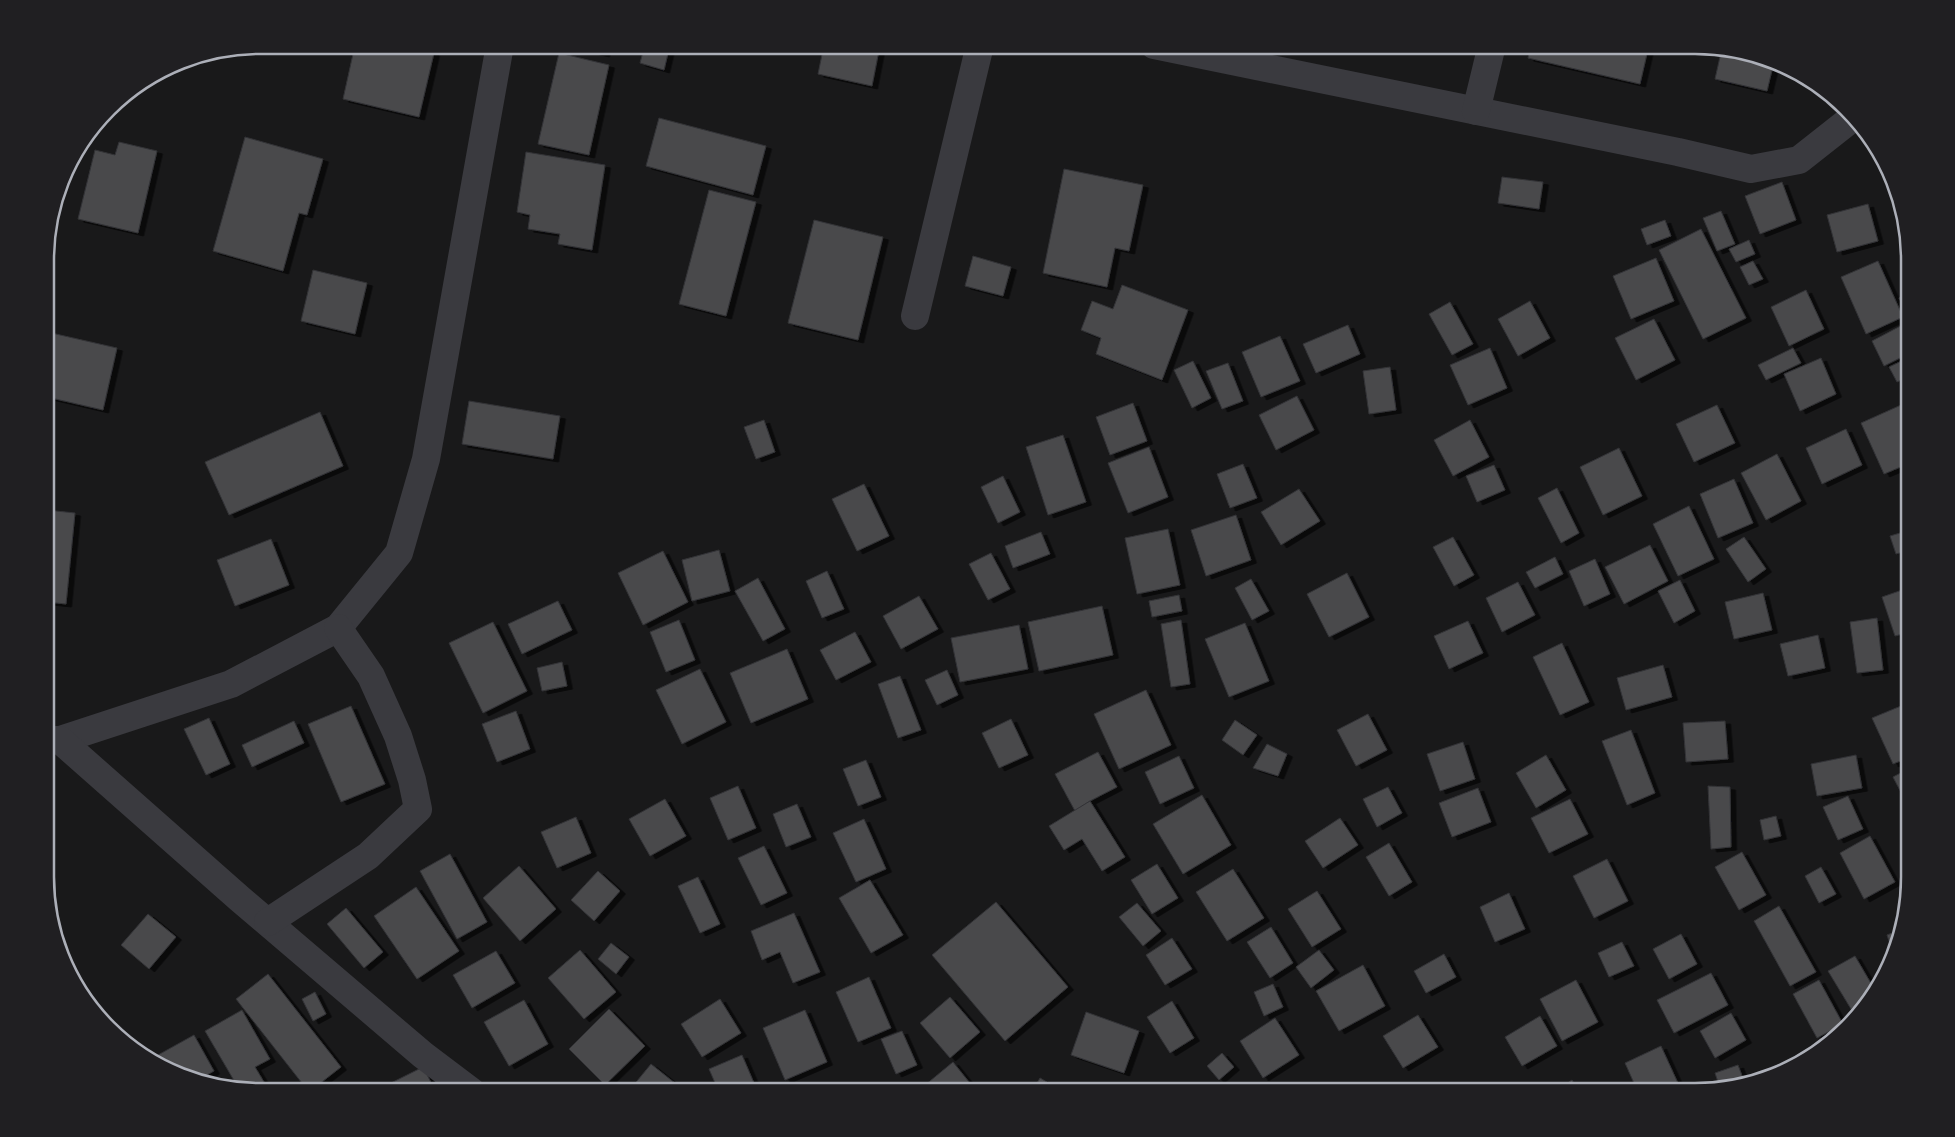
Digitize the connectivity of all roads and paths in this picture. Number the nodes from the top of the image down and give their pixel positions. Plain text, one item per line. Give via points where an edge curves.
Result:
1 (498, 54) edge
2 (978, 54) edge
3 (1198, 54) edge
4 (1490, 54) edge
5 (1476, 111) junction
6 (1848, 122) edge
7 (915, 316) dead end
8 (338, 628) junction
9 (54, 740) edge
10 (54, 741) edge
11 (268, 922) junction
12 (460, 1083) edge

1 - 8 street via 423,468 400,553
2 - 7 street
3 - 5 street
4 - 5 street
5 - 6 street via 1751,169 1798,160
8 - 9 street via 231,684
8 - 11 street via 371,676 394,727 418,809 368,856
10 - 11 street
11 - 12 street via 423,1056

